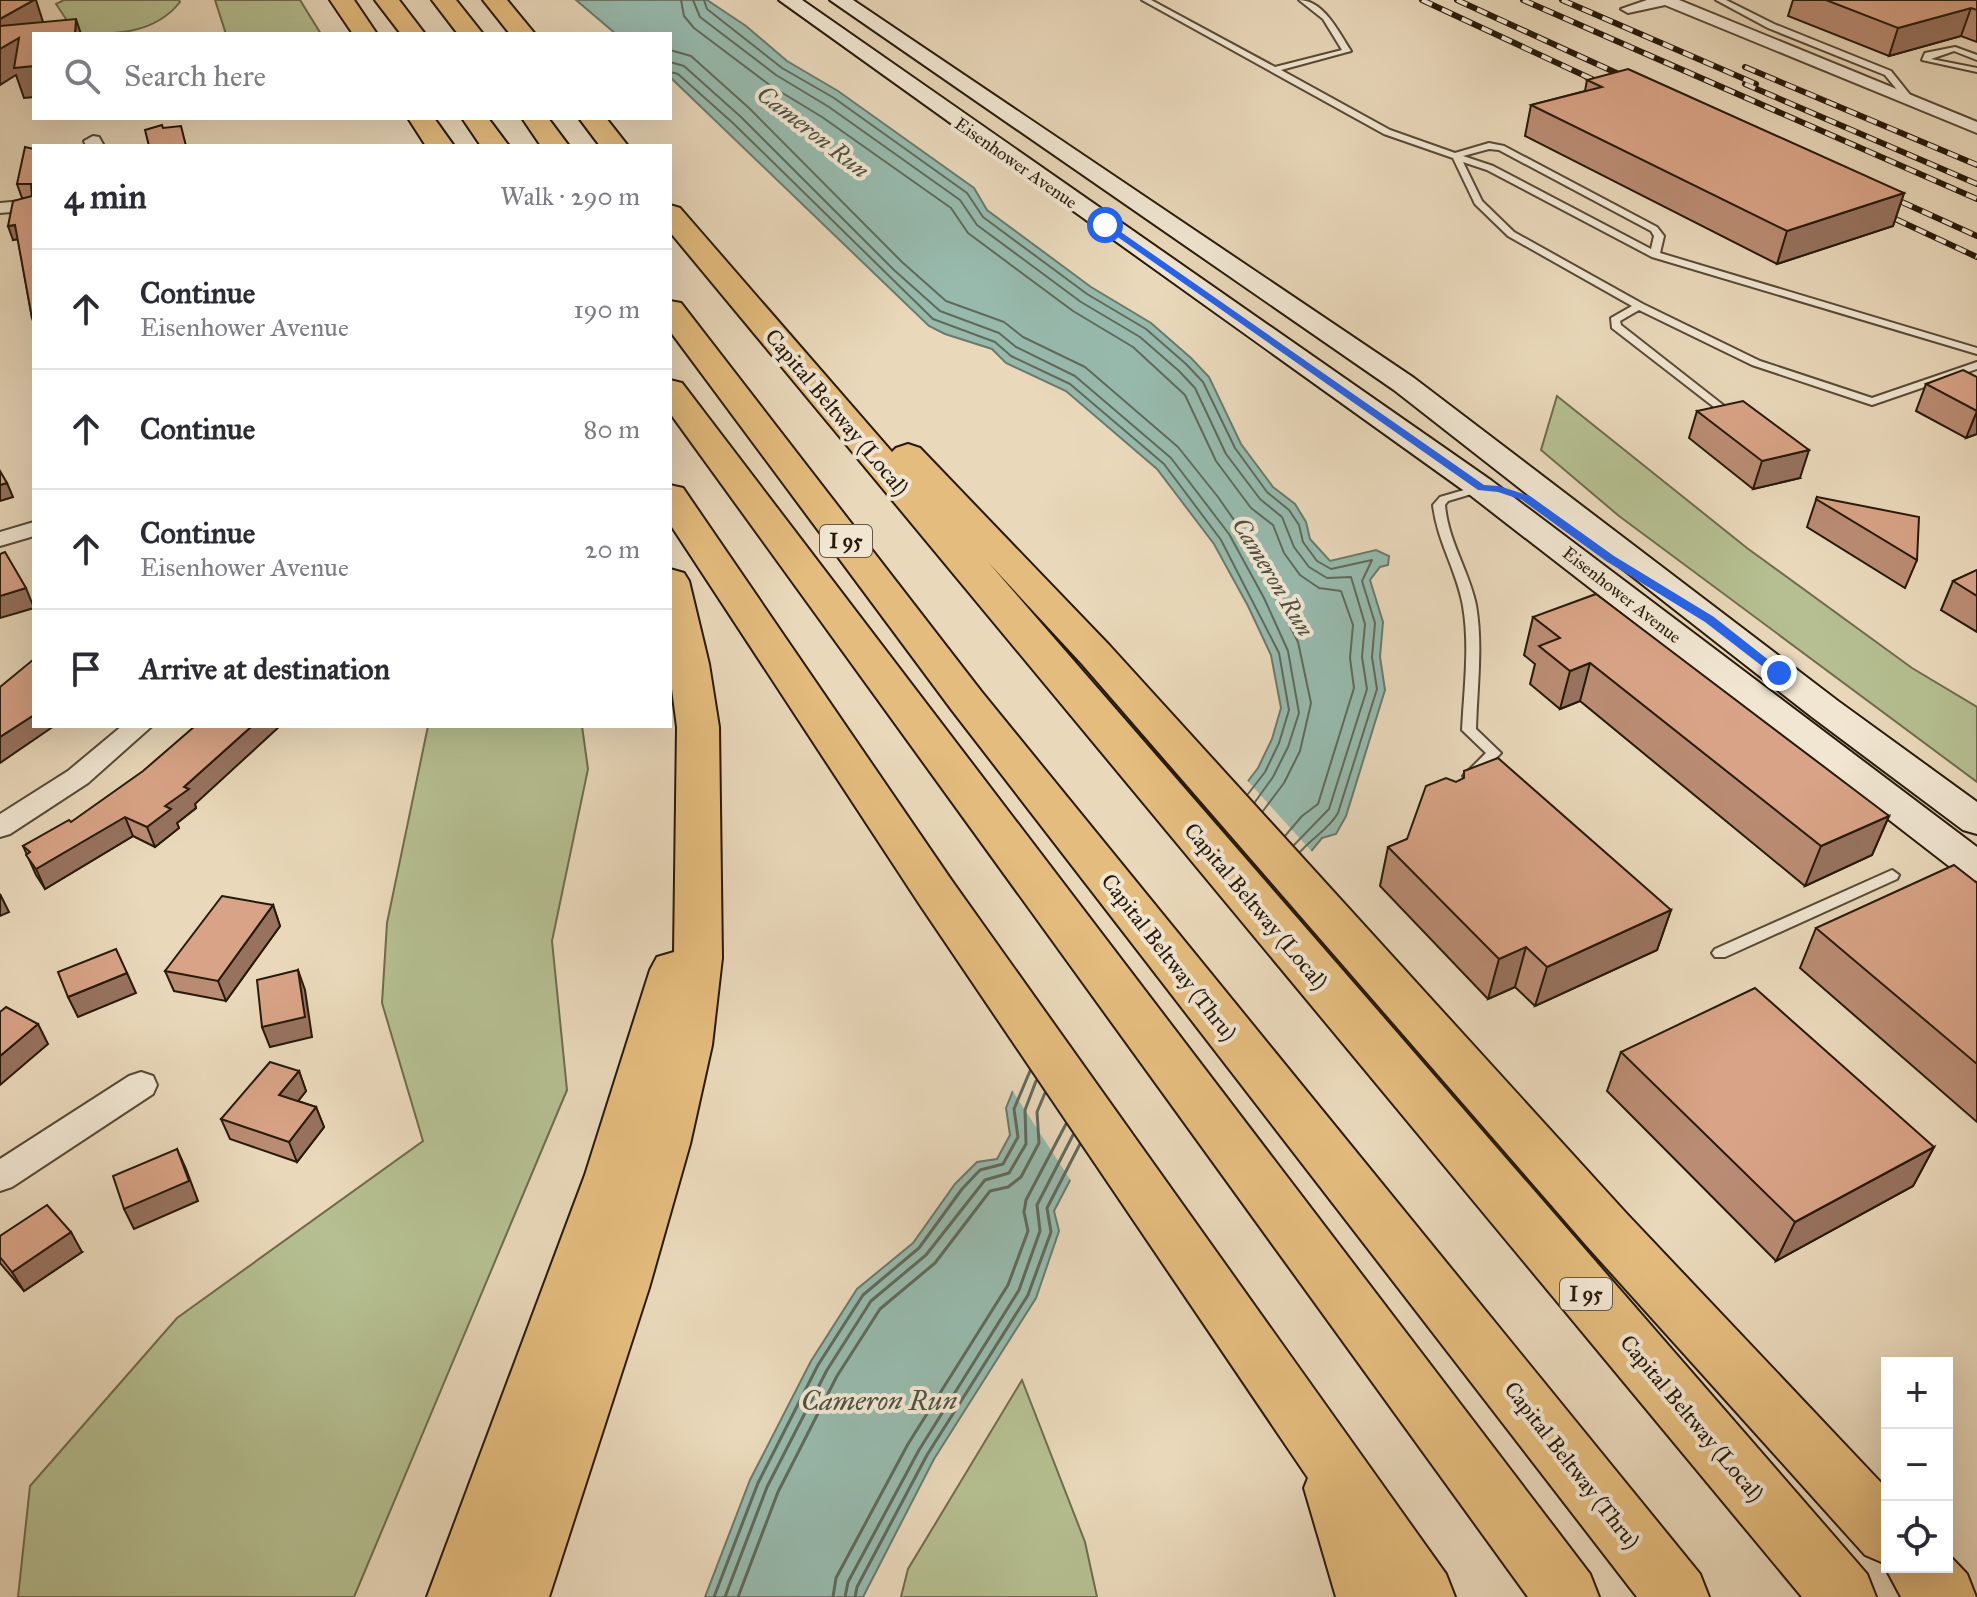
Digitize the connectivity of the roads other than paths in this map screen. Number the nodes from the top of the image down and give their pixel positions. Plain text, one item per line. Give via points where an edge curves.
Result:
1 (342, 0) edge
2 (387, 0) edge
3 (444, 0) edge
4 (495, 0) edge
5 (789, 0) edge
6 (840, 0) edge
7 (1146, 0) edge
8 (1303, 0) edge
9 (1666, 0) edge
10 (1720, 0) edge
11 (1628, 9) dead end
12 (364, 32) edge
13 (411, 32) edge
14 (469, 32) edge
15 (521, 32) edge
16 (1977, 58) edge
17 (1273, 70) junction
18 (1977, 70) edge
19 (1911, 101) junction
20 (422, 120) edge
21 (476, 120) edge
22 (536, 120) edge
23 (594, 120) edge
24 (1977, 128) edge
25 (439, 144) edge
26 (494, 144) edge
27 (554, 144) edge
28 (612, 144) edge
29 (1456, 155) junction
30 (32, 205) edge
31 (0, 208) edge
32 (672, 216) edge
33 (1655, 255) junction
34 (1639, 306) junction
35 (672, 313) edge
36 (1977, 351) edge
37 (1977, 365) edge
38 (672, 393) edge
39 (1727, 412) edge
40 (1481, 488) junction
41 (672, 499) edge
42 (32, 530) edge
43 (0, 539) edge
44 (672, 589) edge
45 (1710, 620) junction
46 (1084, 672) junction
47 (137, 728) edge
48 (1462, 783) edge
49 (1977, 821) edge
50 (0, 827) edge
51 (697, 862) junction
52 (1977, 867) edge
53 (1892, 875) dead end
54 (1720, 953) dead end
55 (141, 1085) dead end
56 (0, 1177) edge
57 (1325, 1451) junction
58 (1881, 1527) edge
59 (1922, 1573) edge
60 (459, 1597) edge
61 (517, 1597) edge
62 (1368, 1597) edge
63 (1423, 1597) edge
64 (1567, 1597) edge
65 (1677, 1597) edge
66 (1844, 1597) edge
67 (1944, 1597) edge

1 - 12 highway
2 - 13 highway
3 - 14 highway
4 - 15 highway
5 - 40 main road, Eisenhower Avenue
6 - 45 main road, Eisenhower Avenue via 1379,366
7 - 17 lane
8 - 17 lane via 1326,18 1347,51
9 - 11 street
9 - 19 street
10 - 19 lane via 1888,73
16 - 18 lane via 1955,49 1926,60
17 - 29 lane via 1387,132
19 - 24 street
20 - 25 highway
21 - 26 highway
22 - 27 highway
23 - 28 highway
29 - 33 lane
29 - 33 lane via 1501,148 1654,229 1659,236
29 - 34 lane via 1478,202 1504,228
30 - 31 street
32 - 46 highway, Capital Beltway (Local) / I 95
33 - 36 lane
34 - 37 lane via 1746,359 1872,402
34 - 39 lane via 1618,317 1616,326
35 - 65 highway, Capital Beltway (Thru) / I 95 via 1023,771
38 - 64 highway, I 95
40 - 45 main road via 1526,498 1610,559
40 - 48 lane via 1439,505 1447,543 1466,588 1475,650 1469,730 1494,753
40 - 52 main road, Eisenhower Avenue
41 - 57 highway via 936,893
42 - 43 street
44 - 51 highway via 698,727
45 - 49 main road, Eisenhower Avenue
46 - 58 highway via 1347,937
46 - 66 highway, Capital Beltway (Local) / I 95 via 1328,992
47 - 50 street via 78,777
51 - 60 highway via 668,995 612,1175
51 - 61 highway via 698,958 687,1045 664,1144
53 - 54 lane
55 - 56 street
57 - 62 highway
57 - 63 highway
59 - 67 highway

